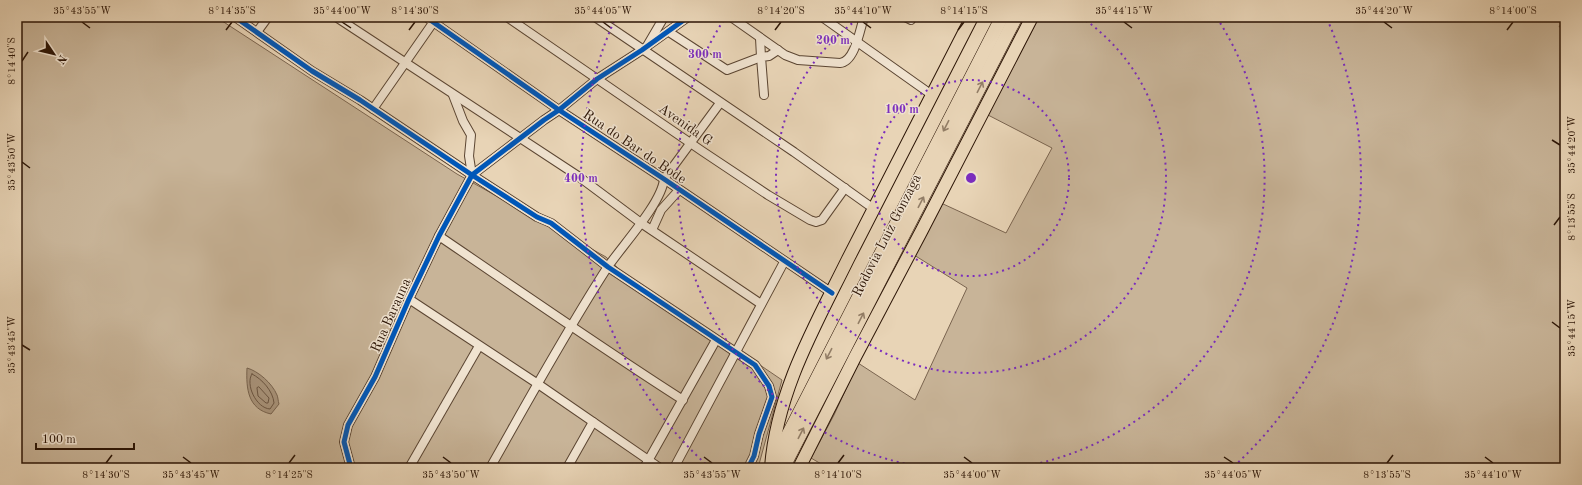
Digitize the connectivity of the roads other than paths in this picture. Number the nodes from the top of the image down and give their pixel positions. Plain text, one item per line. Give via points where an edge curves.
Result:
1 (235, 17) edge
2 (268, 17) edge
3 (336, 17) edge
4 (426, 17) edge
5 (507, 17) edge
6 (595, 17) edge
7 (664, 17) edge
8 (688, 17) edge
9 (731, 17) edge
10 (822, 17) edge
11 (864, 17) edge
12 (905, 17) edge
13 (912, 17) edge
14 (972, 17) edge
15 (1002, 17) edge
16 (1016, 17) edge
17 (1032, 17) edge
18 (435, 20) edge
19 (605, 20) edge
20 (257, 32) junction
21 (670, 32) junction
22 (760, 38) junction
23 (857, 42) junction
24 (645, 48) junction
25 (778, 50) junction
26 (761, 58) junction
27 (405, 62) junction
28 (597, 79) junction
29 (764, 94) dead end
30 (453, 95) junction
31 (932, 96) junction
32 (720, 103) junction
33 (373, 109) junction
34 (559, 110) junction
35 (520, 138) junction
36 (691, 143) junction
37 (472, 175) junction
38 (664, 179) junction
39 (845, 188) junction
40 (679, 190) junction
41 (874, 208) junction
42 (641, 223) junction
43 (652, 230) junction
44 (439, 236) junction
45 (784, 262) junction
46 (608, 267) junction
47 (832, 293) junction
48 (409, 299) junction
49 (761, 304) junction
50 (572, 325) junction
51 (716, 340) junction
52 (479, 346) junction
53 (735, 352) junction
54 (538, 384) junction
55 (683, 400) junction
56 (593, 422) junction
57 (648, 460) junction
58 (351, 468) edge
59 (409, 468) edge
60 (490, 468) edge
61 (567, 468) edge
62 (644, 468) edge
63 (660, 468) edge
64 (674, 468) edge
65 (748, 468) edge
66 (771, 468) edge
67 (783, 468) edge
68 (799, 468) edge

1 - 20 street
2 - 20 street
3 - 27 street
4 - 18 street, Rua do Bar do Bode
5 - 28 street, Avenida G
6 - 19 street
7 - 24 street
8 - 21 street
9 - 22 street
10 - 23 street
11 - 23 street
12 - 13 street via 911,20
14 - 31 main road
15 -> 66 highway, Rodovia Luiz Gonzaga
67 -> 16 highway, Rodovia Luiz Gonzaga
17 - 68 main road
18 - 27 street
18 - 34 street, Rua do Bar do Bode
19 - 24 street
20 - 33 street via 286,54
21 - 24 street
21 - 26 street via 727,70
22 - 25 street
22 - 26 street
23 - 25 street via 844,63 798,60
23 - 31 street
24 - 28 street
24 - 32 street
25 - 26 street
26 - 29 street
27 - 30 street
27 - 33 street
28 - 34 street
28 - 36 street, Avenida G
30 - 35 street
30 - 37 street via 471,134 469,156
31 - 41 main road
32 - 36 street
32 - 39 street
33 - 37 street
34 - 35 street
34 - 38 street, Rua do Bar do Bode
35 - 37 street
35 - 42 street via 578,176
36 - 38 street
36 - 39 street, Avenida G via 768,195 814,222 822,220
37 - 44 street, Rua Barauna
37 - 46 street via 550,223
38 - 40 street, Rua do Bar do Bode
38 - 42 street via 662,189
39 - 41 street
40 - 43 street via 661,210
40 - 45 street, Rua do Bar do Bode
41 - 47 main road
42 - 43 street
42 - 46 street
43 - 49 street
44 - 48 street, Rua Barauna
44 - 50 street
45 - 47 street, Rua do Bar do Bode
45 - 49 street
46 - 50 street
46 - 51 street
47 - 66 main road via 792,376 773,442
48 - 52 street
48 - 58 street, Rua Barauna via 375,376 348,425 344,442
49 - 53 street
50 - 54 street
50 - 55 street
51 - 53 street
51 - 55 street
52 - 54 street
52 - 59 street
53 - 64 street
53 - 65 street via 755,365 772,391 771,402
54 - 56 street
54 - 60 street
55 - 57 street
56 - 57 street
56 - 61 street
57 - 62 street
57 - 63 street

